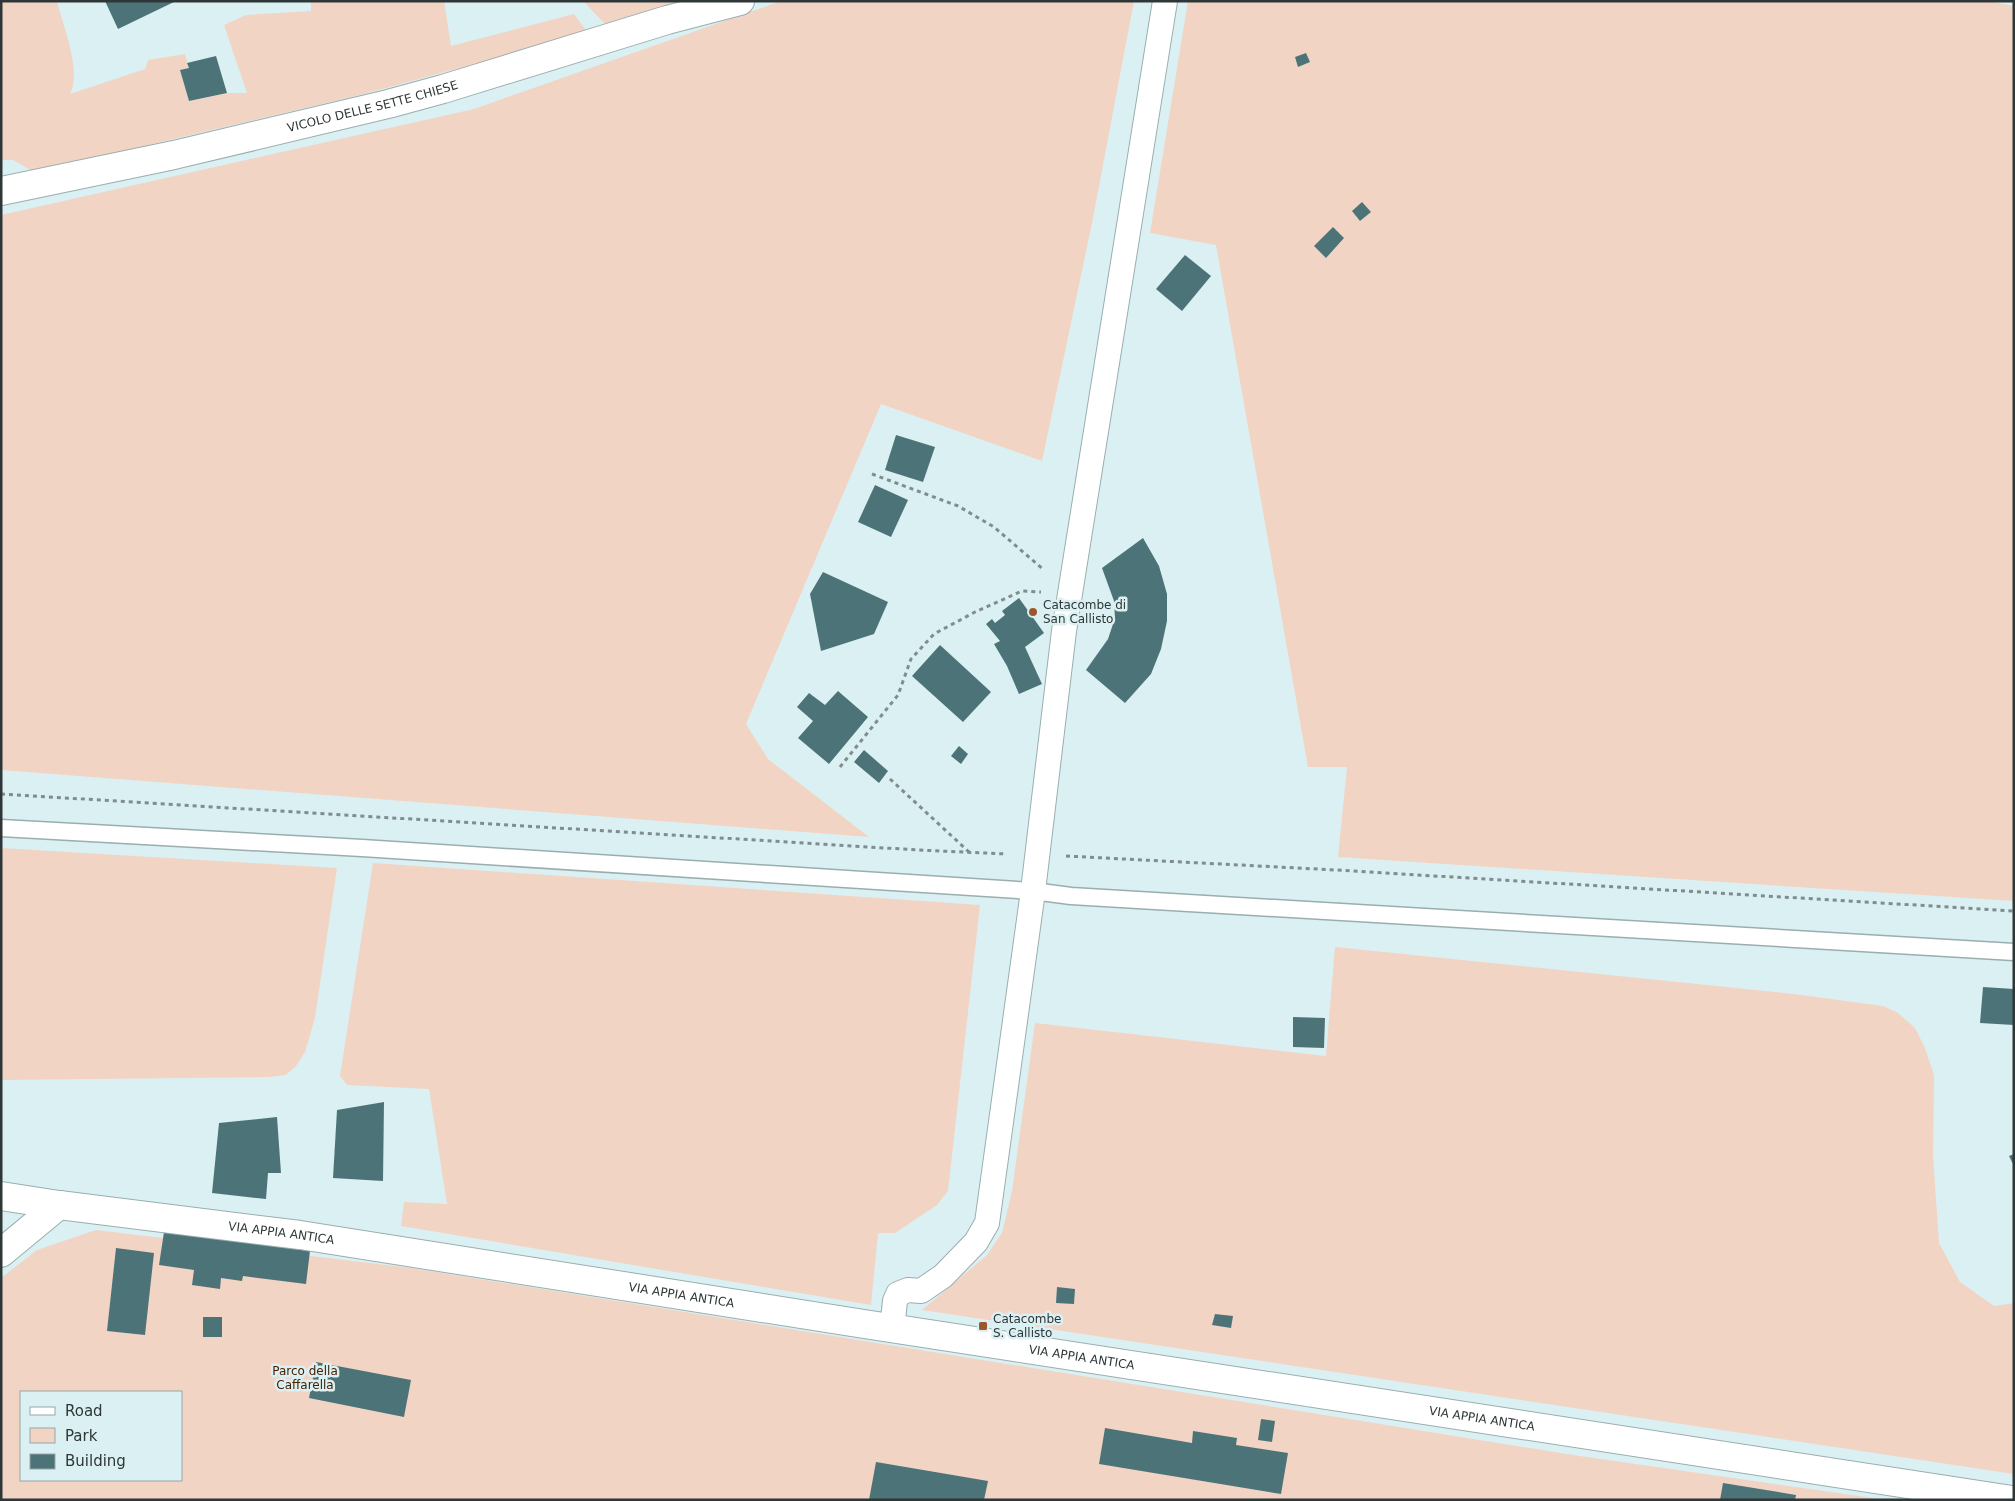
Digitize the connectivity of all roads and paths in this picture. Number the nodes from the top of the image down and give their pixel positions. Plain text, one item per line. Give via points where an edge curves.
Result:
1 (740, 1) edge
2 (1165, 1) edge
3 (1, 190) edge
4 (872, 474) dead end
5 (1069, 593) junction
6 (840, 767) dead end
7 (890, 780) dead end
8 (1, 828) edge
9 (969, 852) dead end
10 (1033, 891) junction
11 (2014, 952) edge
12 (1, 1196) edge
13 (59, 1205) junction
14 (1, 1253) edge
15 (892, 1329) junction
16 (2012, 1500) edge

1 - 3 street, VICOLO DELLE SETTE CHIESE via 388,104 142,162
2 - 5 street
4 - 5 path via 958,506 994,527
5 - 6 path via 1022,591 934,634 912,659 898,695
5 - 10 street
7 - 9 path
8 - 10 lane
10 - 11 lane via 1071,896
10 - 15 street via 987,1223 976,1242 943,1276 921,1291 908,1290 898,1294
12 - 13 street, VIA APPIA ANTICA
13 - 14 street
13 - 15 street, VIA APPIA ANTICA via 300,1235
15 - 16 street, VIA APPIA ANTICA

